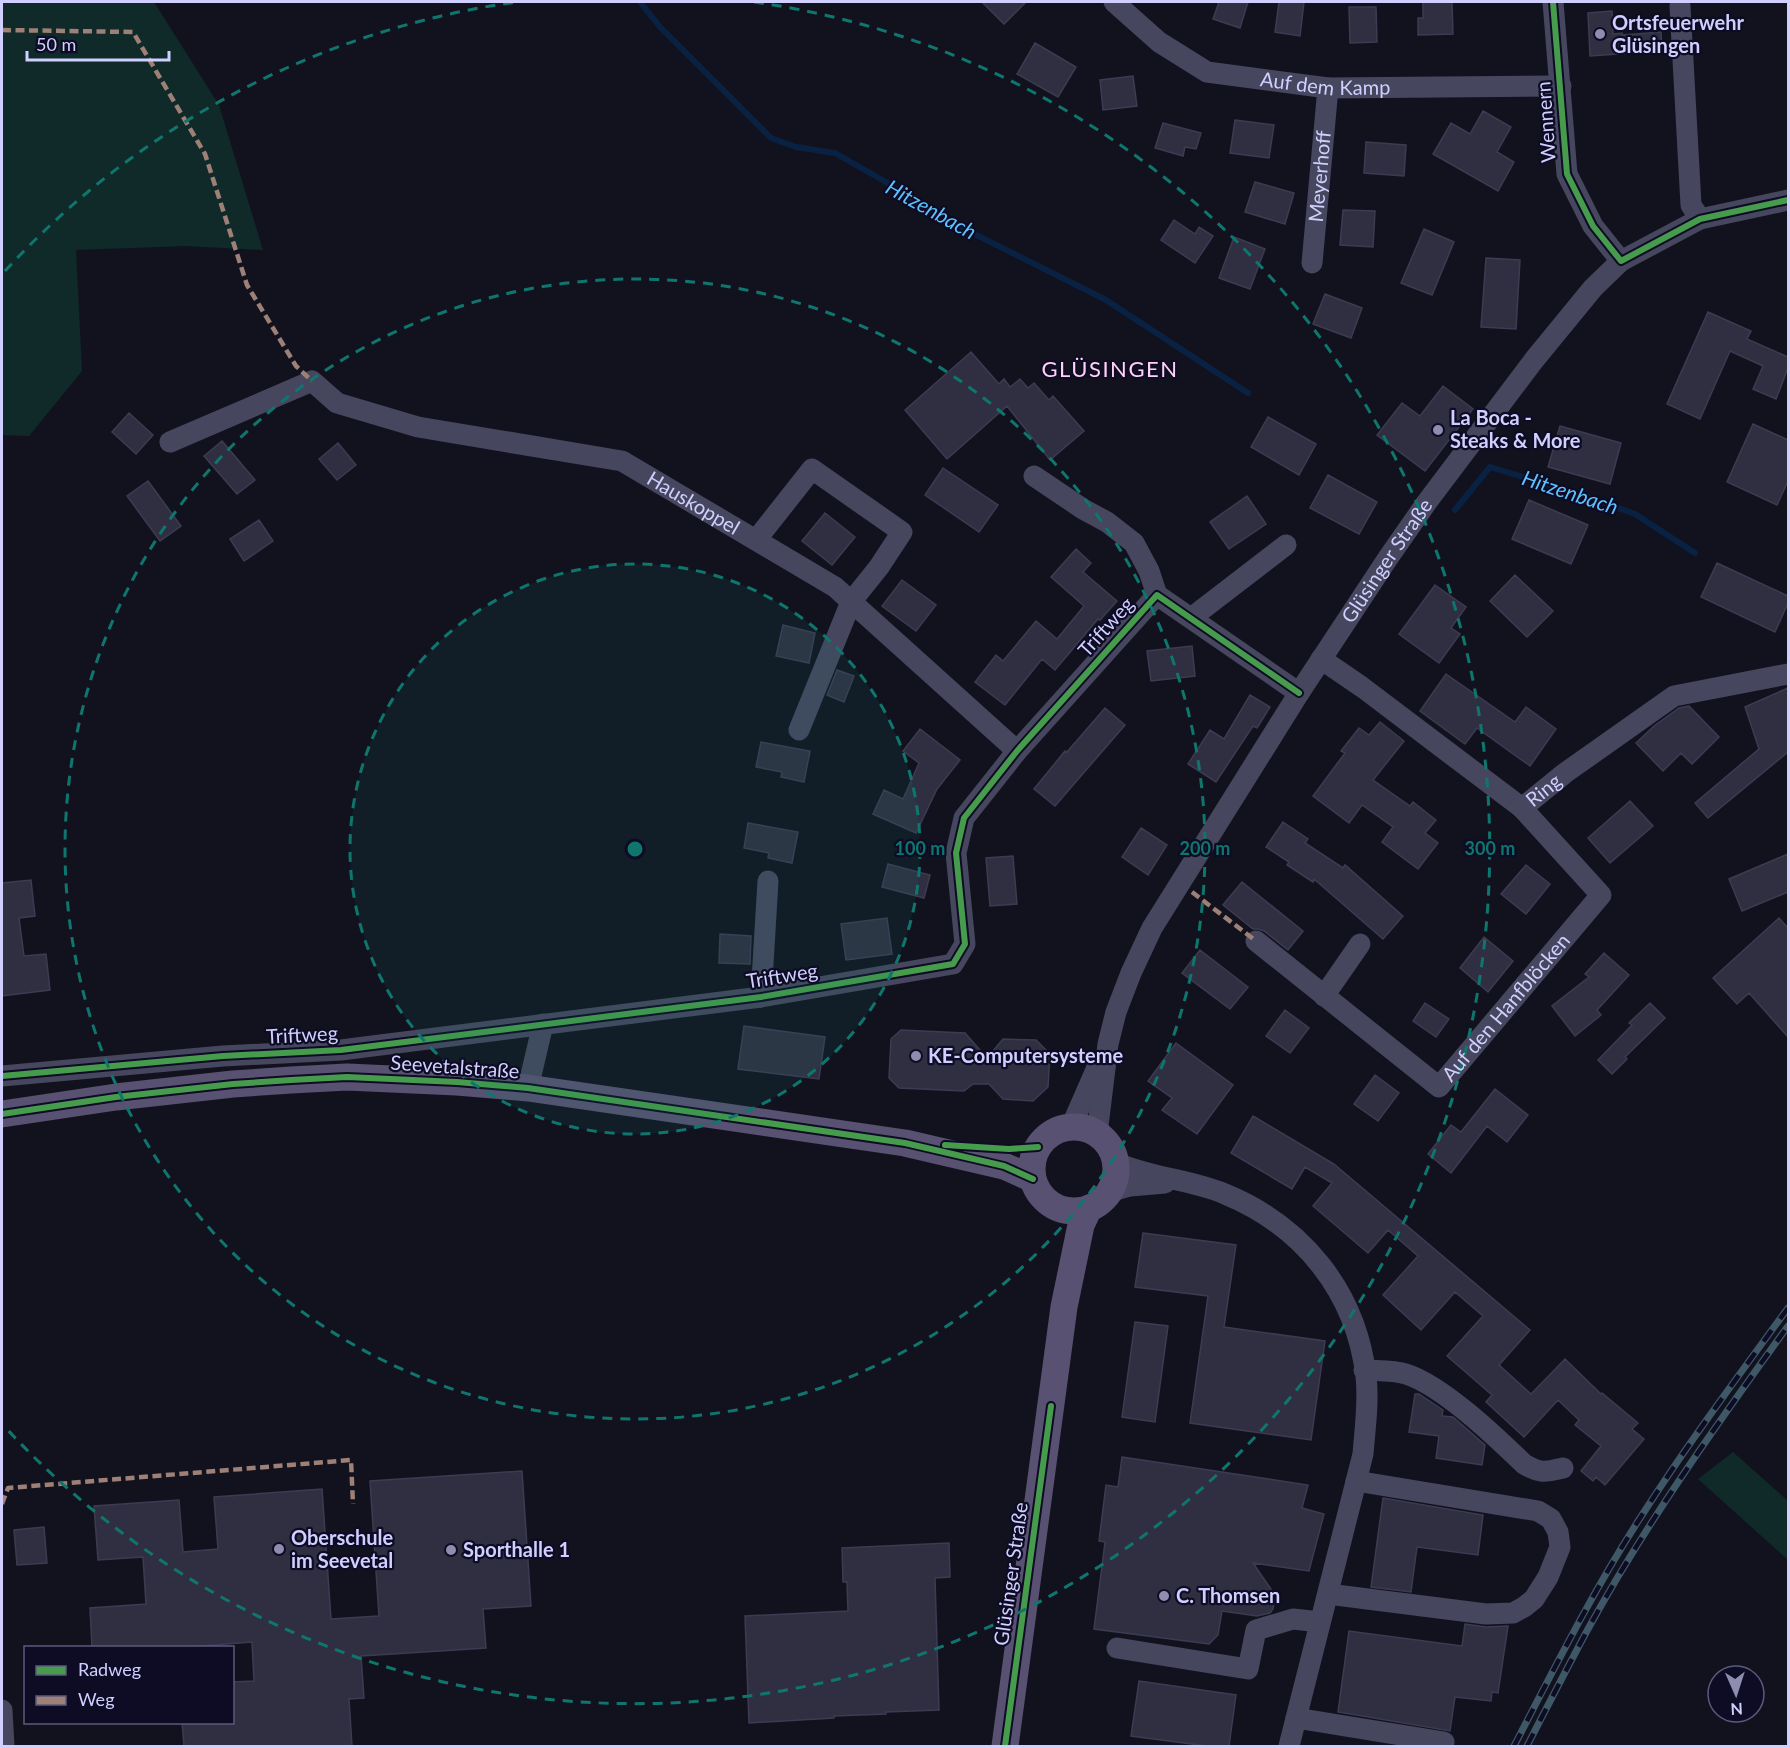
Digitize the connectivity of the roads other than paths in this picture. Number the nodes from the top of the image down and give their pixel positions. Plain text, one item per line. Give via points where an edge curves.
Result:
1 (1114, 2) edge
2 (1553, 2) edge
3 (1680, 6) dead end
4 (1561, 86) junction
5 (1328, 88) junction
6 (1788, 200) edge
7 (1700, 219) junction
8 (1622, 261) junction
9 (1312, 263) dead end
10 (170, 442) dead end
11 (1034, 476) dead end
12 (756, 540) junction
13 (1286, 545) dead end
14 (1157, 595) junction
15 (851, 602) junction
16 (1191, 618) junction
17 (1321, 659) junction
18 (1788, 674) edge
19 (1299, 693) junction
20 (799, 730) dead end
21 (1017, 751) junction
22 (1522, 808) junction
23 (768, 881) dead end
24 (1256, 941) dead end
25 (1360, 944) dead end
26 (1324, 996) junction
27 (762, 997) junction
28 (543, 1024) junction
29 (1108, 1044) junction
30 (2, 1076) edge
31 (528, 1088) junction
32 (2, 1114) edge
33 (1071, 1127) junction
34 (1097, 1134) junction
35 (905, 1143) junction
36 (1038, 1147) junction
37 (1115, 1162) junction
38 (1033, 1179) junction
39 (1183, 1182) junction
40 (1099, 1200) junction
41 (1057, 1208) junction
42 (1064, 1307) junction
43 (1364, 1370) junction
44 (1563, 1468) dead end
45 (1356, 1480) junction
46 (1328, 1594) junction
47 (1320, 1622) junction
48 (1117, 1648) dead end
49 (2, 1710) edge
50 (1296, 1718) junction
51 (1444, 1742) dead end
52 (4, 1746) edge
53 (1005, 1746) edge
54 (1289, 1746) edge

1 - 5 street, Auf dem Kamp via 1159,42 1207,72
2 - 4 street, Wennern
3 - 7 street via 1691,205
4 - 5 street, Auf dem Kamp
4 - 8 street, Wennern via 1567,174 1593,226
5 - 9 street, Meyerhoff
6 - 7 street, Glüsinger Straße
7 - 8 street, Glüsinger Straße
8 - 17 street, Glüsinger Straße via 1593,288 1527,369 1388,558
10 - 12 street, Hauskoppel via 312,381 337,403 418,427 622,461
11 - 14 street via 1134,543
12 - 15 street, Hauskoppel via 835,587
12 - 15 street via 812,469 902,532
13 - 16 street
14 - 16 street, Triftweg
14 - 21 street, Triftweg
15 - 20 street
15 - 21 street, Hauskoppel
16 - 19 street, Triftweg
17 - 19 street, Glüsinger Straße
17 - 22 street, Ring
18 - 22 street, Ring via 1674,696
19 - 29 street, Glüsinger Straße via 1152,928 1116,1012
21 - 27 street, Triftweg via 964,818 956,853 965,944 953,964
22 - 26 street, Auf den Hanfblöcken via 1601,895 1439,1087
23 - 27 street
24 - 26 street, Auf den Hanfblöcken
25 - 26 street
27 - 28 street, Triftweg
28 - 30 street, Triftweg via 341,1050 223,1056
28 - 31 street
29 - 33 street, Glüsinger Straße
29 - 34 street, Glüsinger Straße
31 - 32 main road, Seevetalstraße via 398,1078 302,1079 116,1097
31 - 35 main road, Seevetalstraße
33 - 34 main road
33 - 36 main road via 1058,1130
34 - 37 main road via 1112,1151
35 - 36 main road, Seevetalstraße
35 - 38 main road, Seevetalstraße via 1004,1166
36 - 38 main road
37 - 39 street
37 - 40 main road, Glüsinger Straße via 1114,1183
38 - 41 main road via 1046,1201
39 - 40 street via 1130,1186
39 - 43 street via 1226,1195 1259,1212 1313,1255 1335,1284 1349,1312
40 - 41 main road via 1079,1211
40 - 42 main road, Glüsinger Straße via 1082,1225
41 - 42 main road, Glüsinger Straße via 1062,1228
42 - 53 main road, Glüsinger Straße
43 - 44 street via 1394,1371 1416,1378 1451,1401 1534,1471
43 - 45 street via 1366,1419
45 - 46 street
45 - 46 street via 1538,1511 1551,1519 1560,1547 1534,1599 1513,1613 1486,1614
46 - 47 street
47 - 48 street via 1293,1619 1256,1630 1248,1669
47 - 50 street
49 - 52 street
50 - 51 street
50 - 54 street

